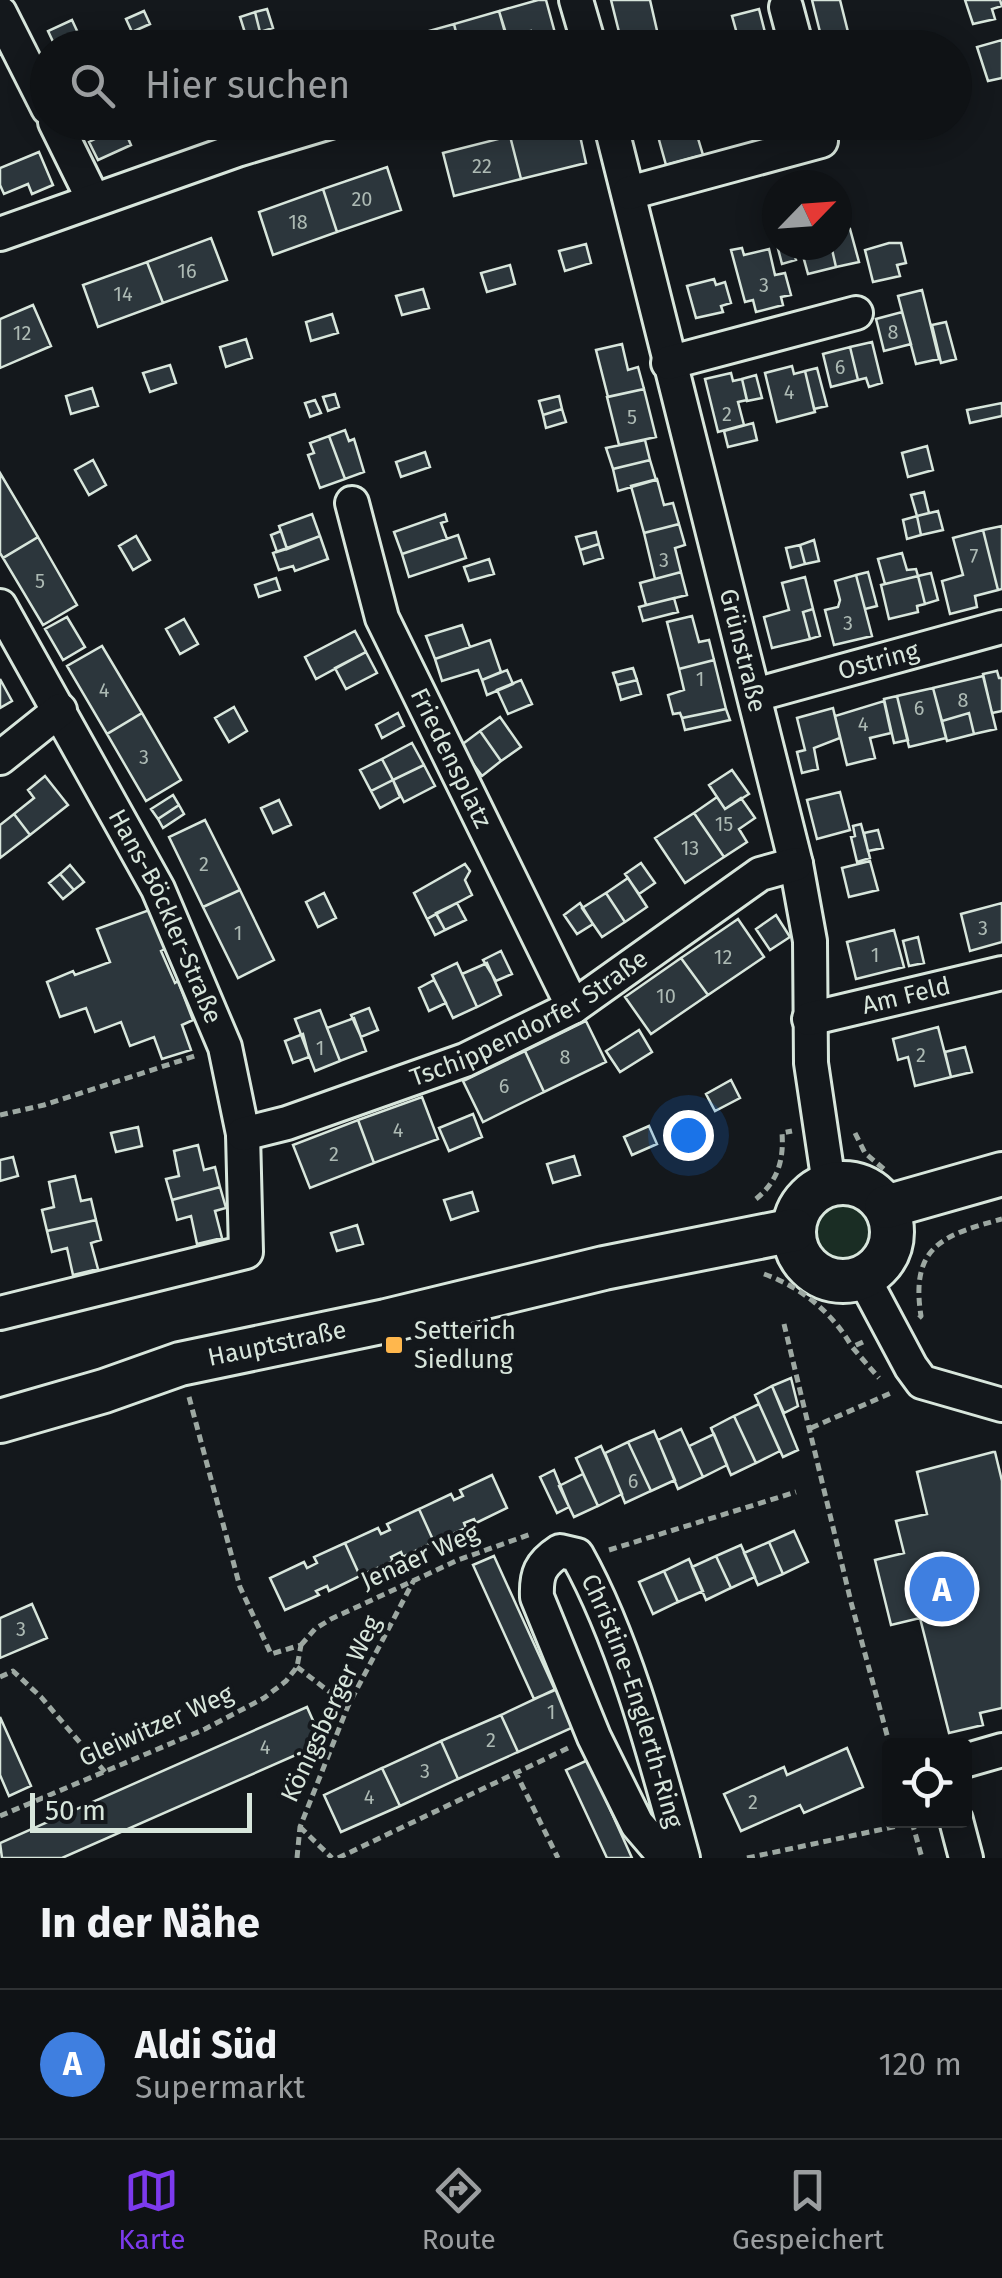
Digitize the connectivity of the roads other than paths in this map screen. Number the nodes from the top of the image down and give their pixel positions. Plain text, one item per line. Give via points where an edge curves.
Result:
1 (576, 0) edge
2 (786, 7) dead end
3 (0, 13) edge
4 (585, 30) edge
5 (792, 30) edge
6 (30, 72) edge
7 (64, 140) edge
8 (275, 140) edge
9 (615, 140) edge
10 (821, 140) edge
11 (629, 194) junction
12 (93, 199) junction
13 (0, 234) edge
14 (856, 313) dead end
15 (668, 363) junction
16 (352, 503) dead end
17 (0, 606) edge
18 (1002, 626) edge
19 (755, 695) junction
20 (60, 710) junction
21 (0, 758) edge
22 (796, 864) junction
23 (1002, 973) edge
24 (573, 1007) junction
25 (809, 1020) junction
26 (244, 1134) junction
27 (1002, 1174) edge
28 (829, 1184) junction
29 (886, 1208) junction
30 (794, 1230) junction
31 (863, 1278) junction
32 (0, 1313) edge
33 (1002, 1405) edge
34 (0, 1421) edge
35 (1002, 1750) edge
36 (972, 1759) edge
37 (958, 1828) edge
38 (666, 1858) edge
39 (683, 1858) edge
40 (966, 1858) edge

1 - 4 street
2 - 5 street
3 - 6 street
7 - 12 street
8 - 12 street
9 - 11 street, Grünstraße
10 - 11 street
11 - 15 street, Grünstraße
12 - 13 street
14 - 15 street
15 - 19 street, Grünstraße
16 - 24 street, Friedensplatz via 382,618
17 - 20 street, Hans-Böckler-Straße
18 - 19 street, Ostring
19 - 22 street, Grünstraße
20 - 21 street
20 - 26 street, Hans-Böckler-Straße via 158,889 225,1046
22 - 24 street, Tschippendorfer Straße via 760,874
22 - 25 street, Grünstraße via 810,942
23 - 25 street, Am Feld
24 - 26 street, Tschippendorfer Straße via 464,1060
25 - 28 street, Grünstraße
26 - 32 street, Hans-Böckler-Straße via 246,1252
27 - 29 main road
28 - 29 main road via 868,1188
28 - 30 main road via 804,1201
29 - 31 main road via 890,1248
30 - 31 main road via 803,1262 815,1273 847,1282
30 - 34 main road, Hauptstraße via 180,1364
31 - 33 street via 922,1382
35 - 36 street
37 - 40 street
38 - 39 street, Christine-Englerth-Ring via 637,1824 594,1737 537,1597 544,1561 568,1553 596,1588

